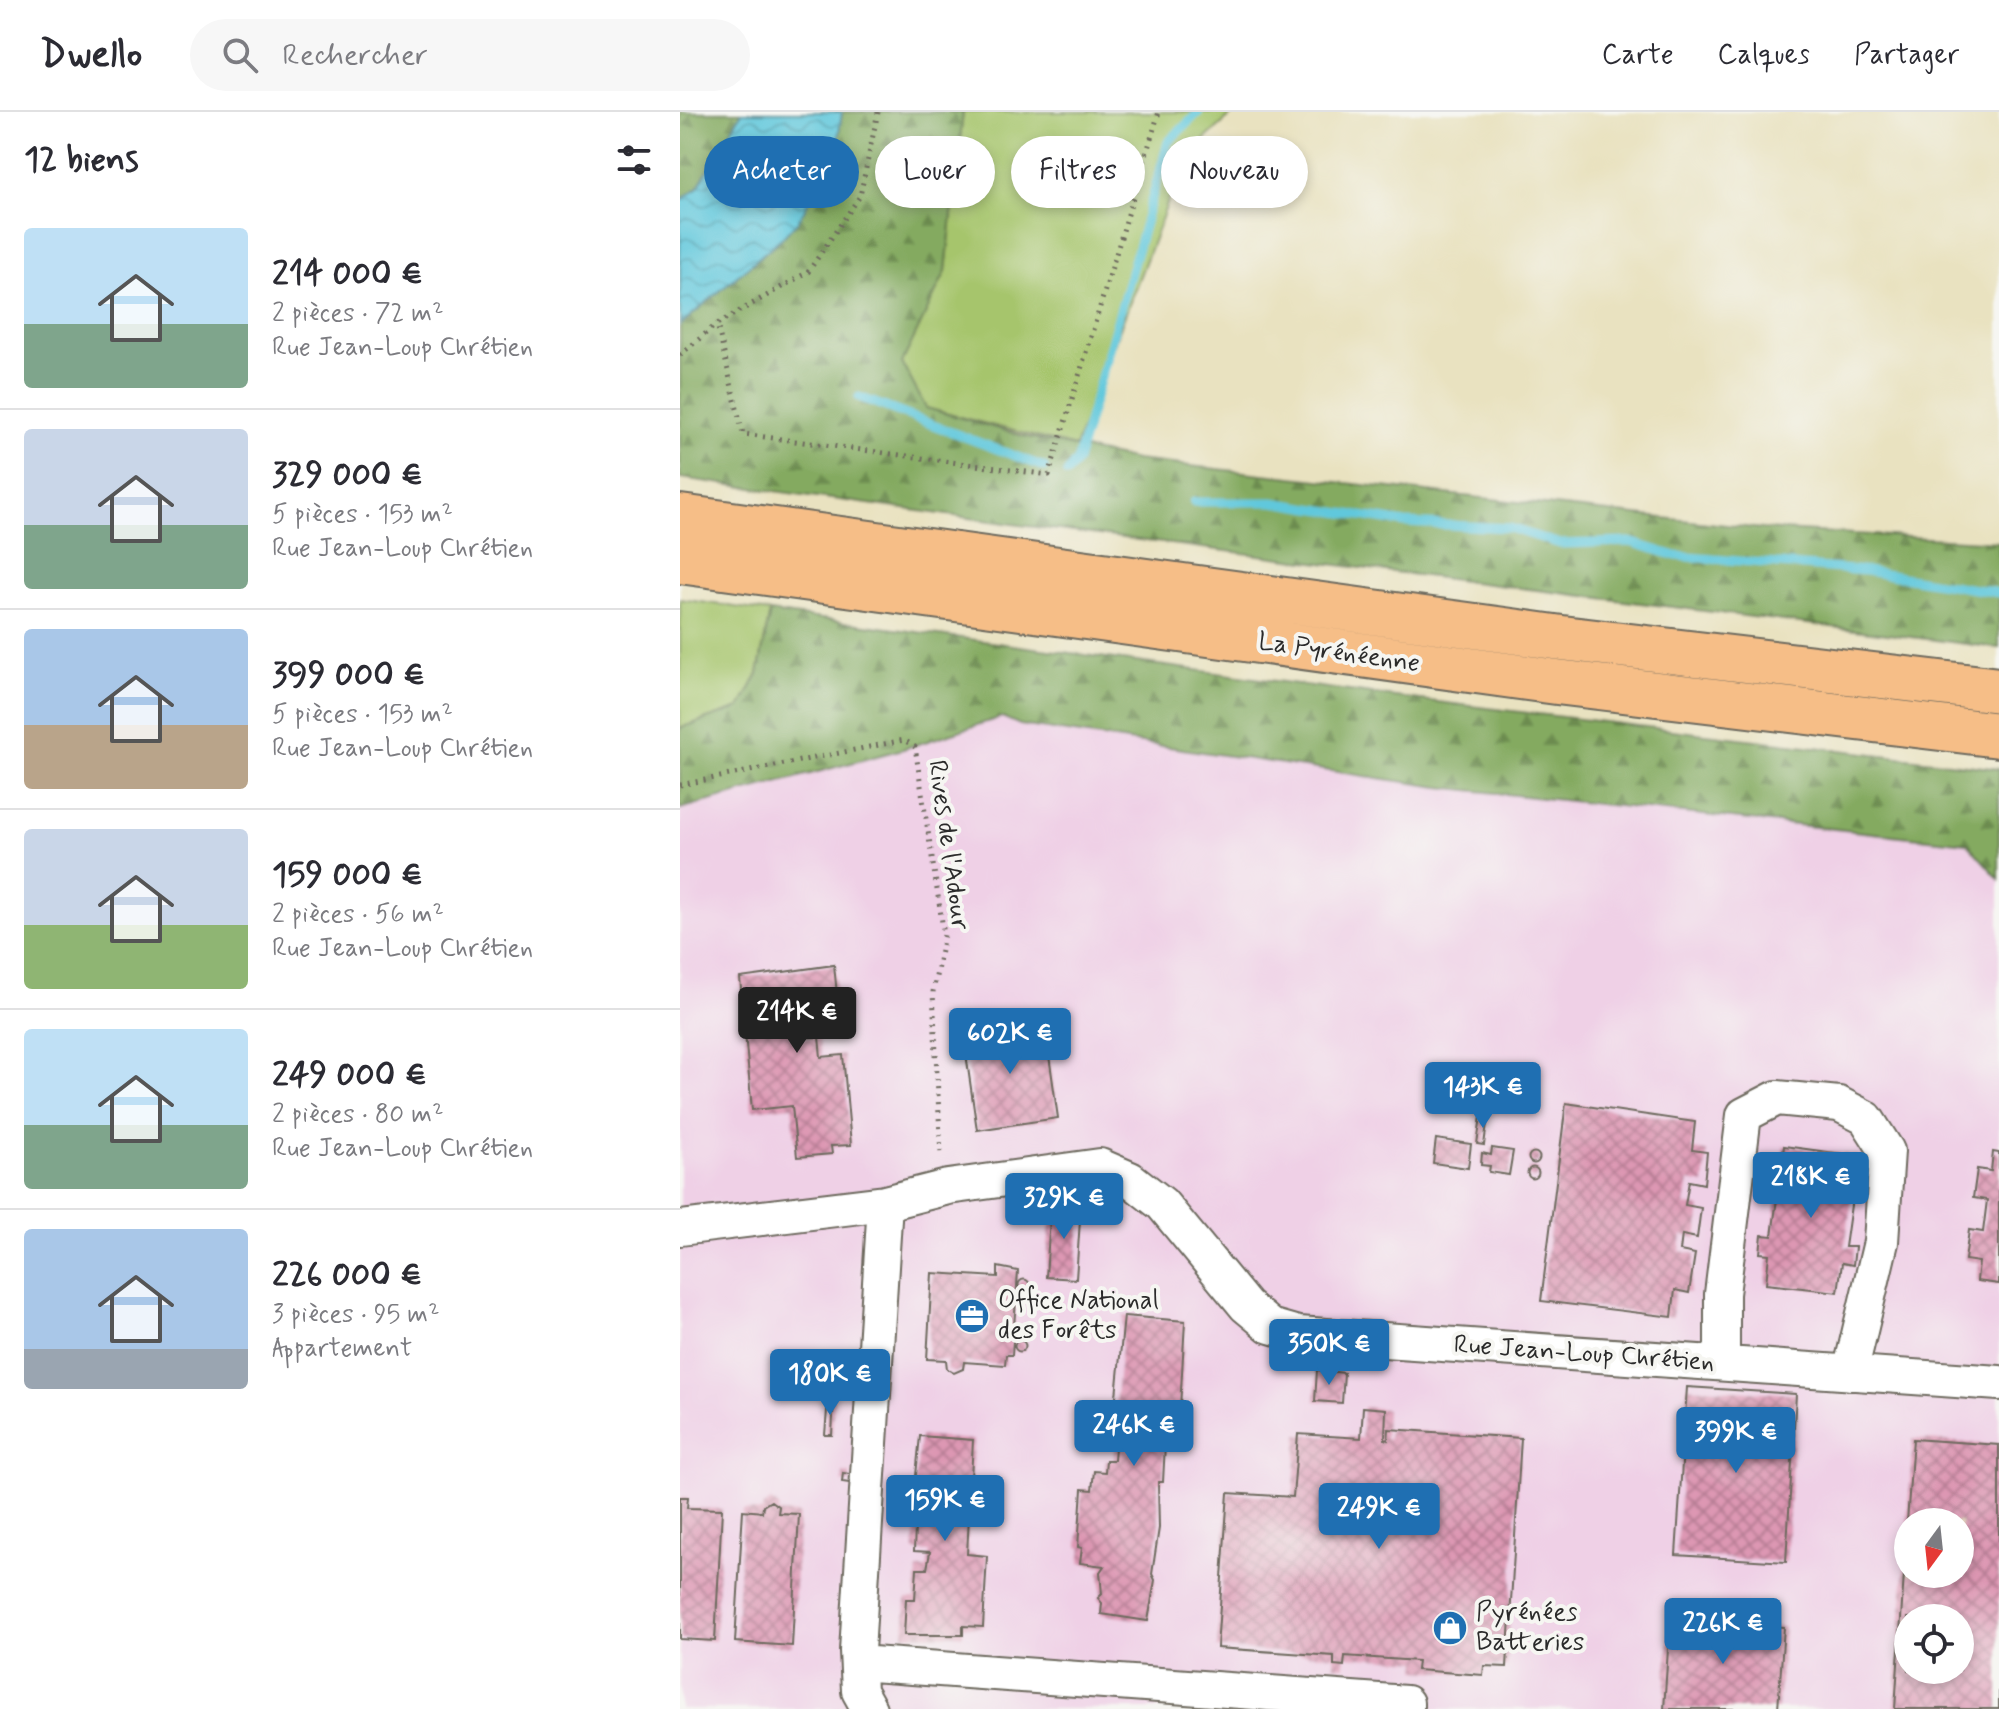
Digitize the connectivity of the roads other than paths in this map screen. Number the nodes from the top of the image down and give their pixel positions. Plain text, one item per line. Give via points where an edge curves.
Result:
1 (680, 517) edge
2 (680, 561) edge
3 (1999, 690) edge
4 (1999, 735) edge
5 (885, 1203) junction
6 (680, 1228) edge
7 (1722, 1363) junction
8 (1850, 1373) junction
9 (1999, 1383) edge
10 (858, 1663) junction
11 (869, 1709) edge
12 (1406, 1709) edge

1 - 3 highway, La Pyrénéenne via 1562,638
2 - 4 highway, La Pyrénéenne via 1541,680
5 - 6 street, Rue Jean-Loup Chrétien
5 - 7 street, Rue Jean-Loup Chrétien via 948,1187 1100,1166 1130,1179 1162,1204 1246,1306 1270,1326 1298,1334
5 - 10 street
7 - 8 street, Rue Jean-Loup Chrétien
7 - 8 street via 1722,1294 1744,1115 1777,1098 1839,1104 1866,1118 1887,1151 1881,1242
8 - 9 street, Rue Jean-Loup Chrétien
10 - 11 street via 859,1691
10 - 12 street via 1406,1703

